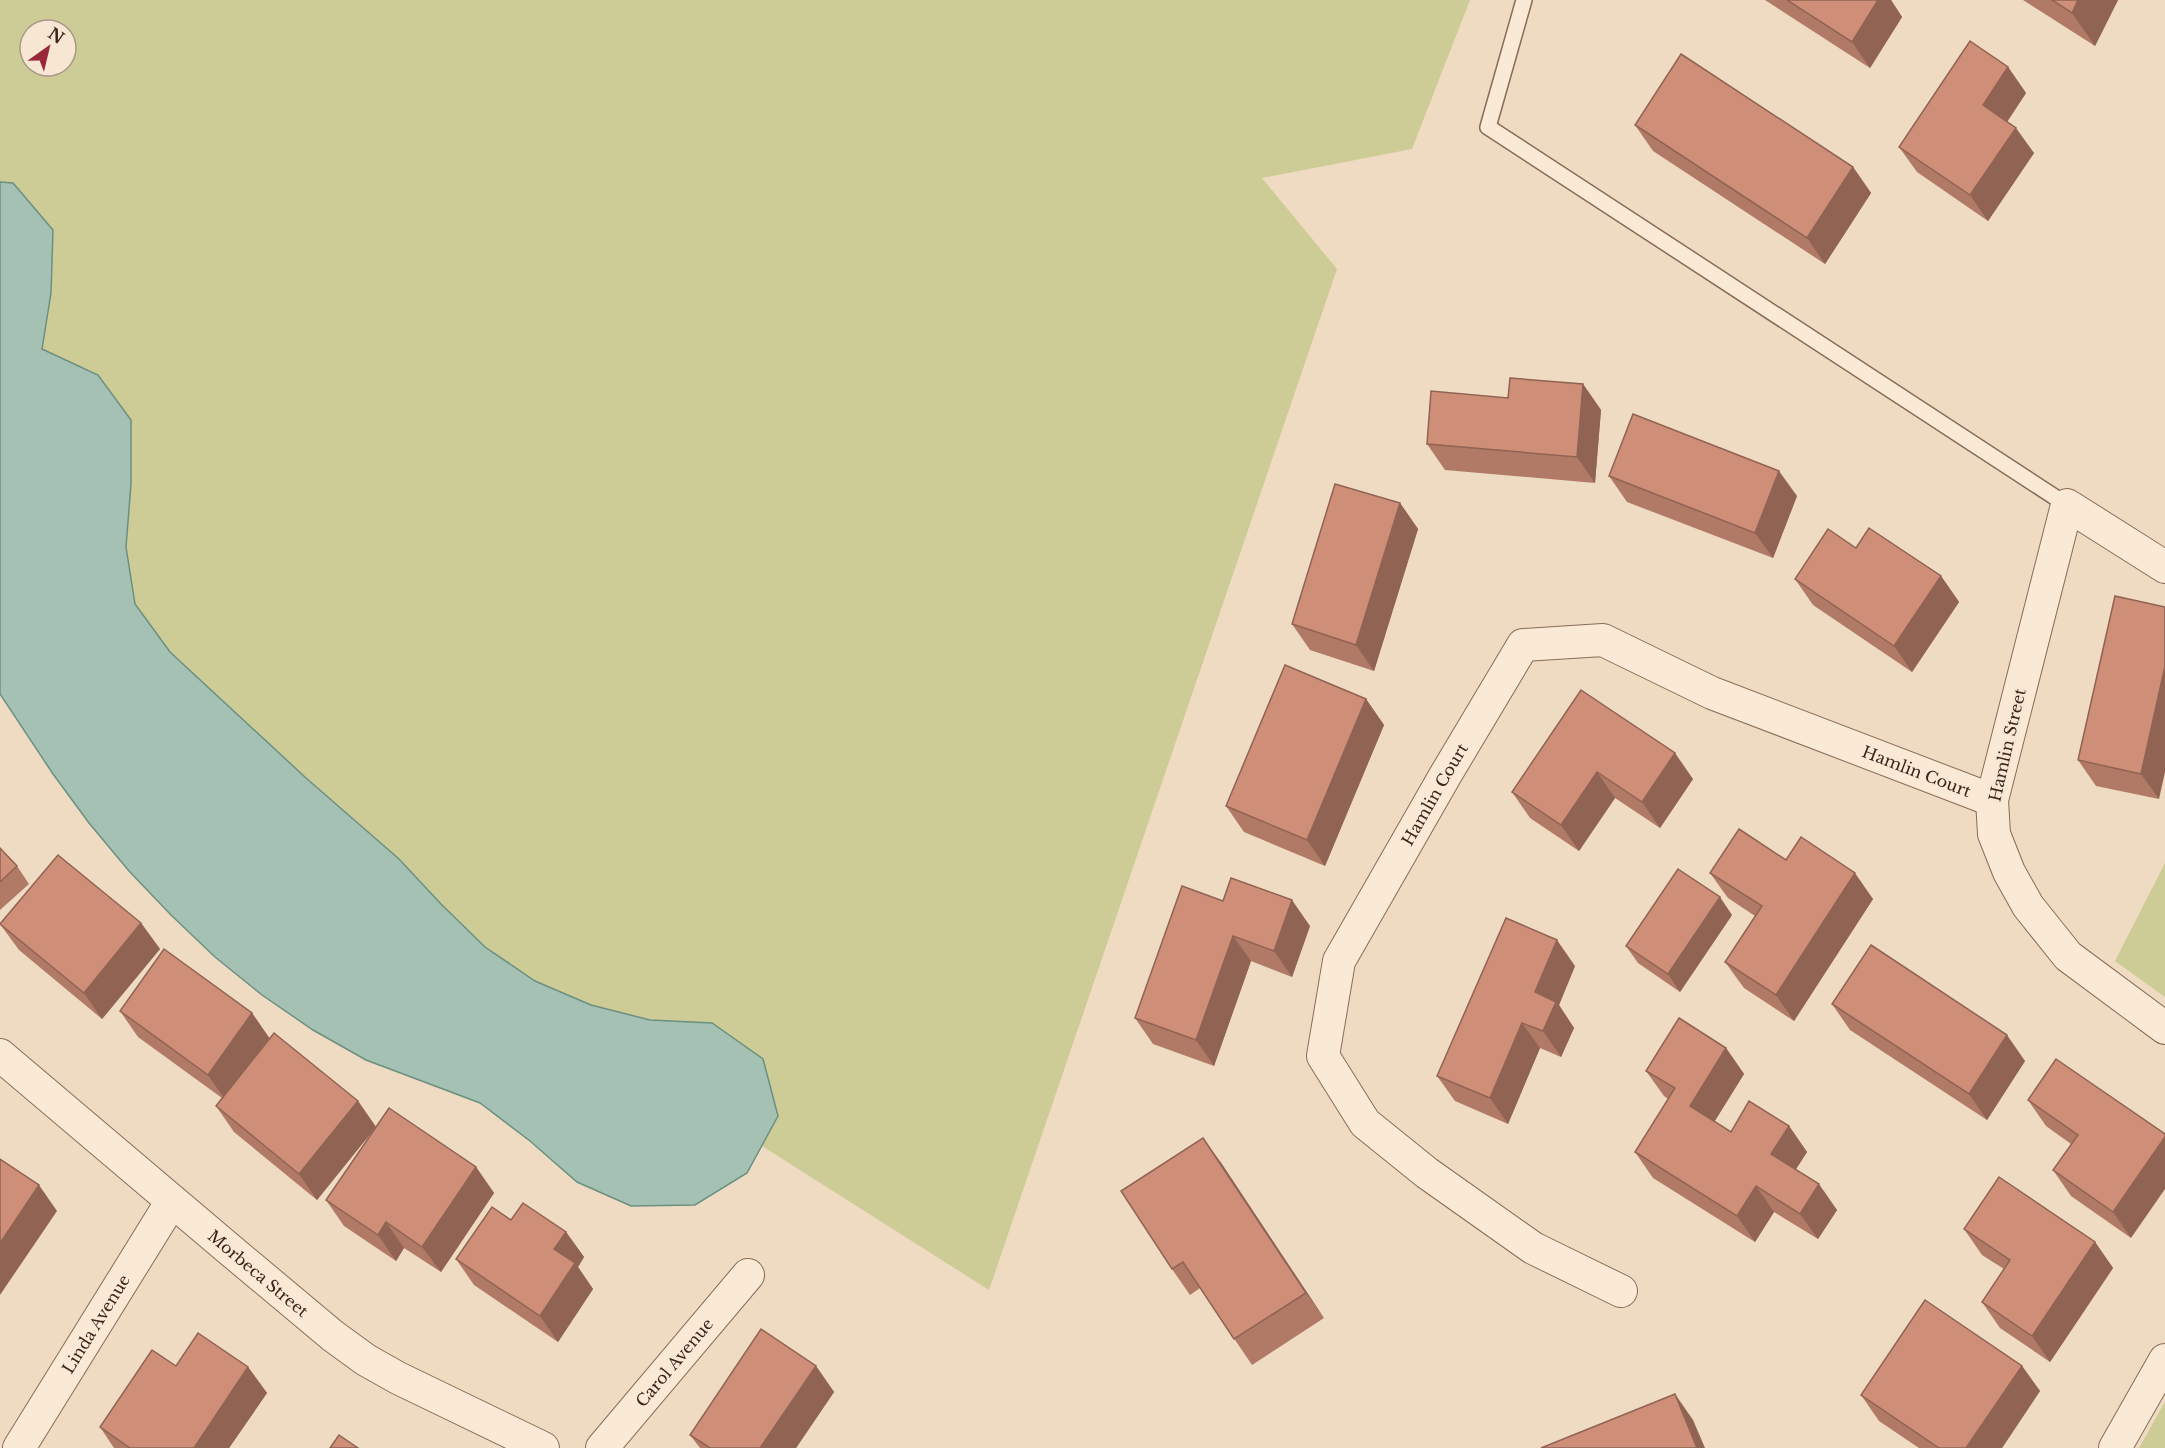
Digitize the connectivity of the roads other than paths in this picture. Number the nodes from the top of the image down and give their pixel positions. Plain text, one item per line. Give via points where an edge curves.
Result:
1 (1524, 0) edge
2 (2067, 505) junction
3 (2165, 567) edge
4 (1992, 800) junction
5 (2165, 1028) edge
6 (0, 1055) edge
7 (172, 1201) junction
8 (748, 1275) dead end
9 (1621, 1292) dead end
10 (2165, 1360) edge
11 (19, 1448) edge
12 (543, 1448) edge
13 (602, 1448) edge
14 (2115, 1448) edge

1 - 2 lane via 1488,127
2 - 3 street
2 - 4 street, Hamlin Street
4 - 5 street, Hamlin Street via 1994,834 2028,906 2068,956
4 - 9 street, Hamlin Court via 1712,693 1603,640 1523,645 1339,961 1323,1056 1365,1123 1427,1173 1533,1248
6 - 7 street, Morbeca Street
7 - 11 street, Linda Avenue
7 - 12 street, Morbeca Street via 366,1360
8 - 13 street, Carol Avenue
10 - 14 street

